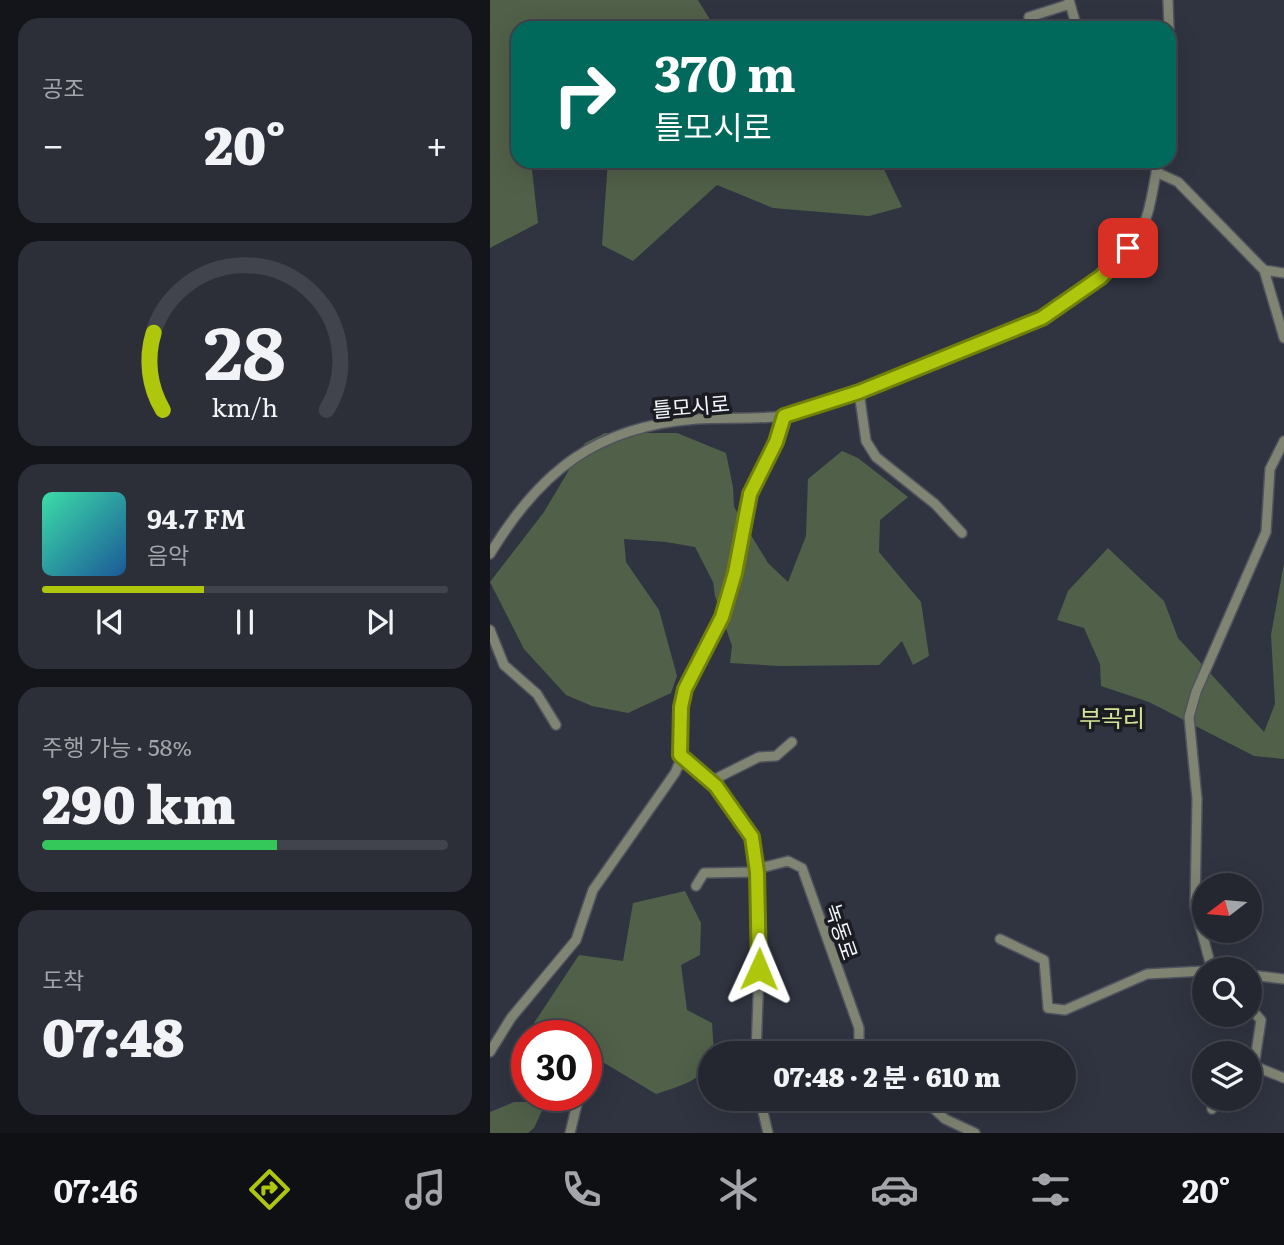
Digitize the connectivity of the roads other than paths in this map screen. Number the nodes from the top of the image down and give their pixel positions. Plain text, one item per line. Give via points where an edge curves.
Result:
1 (1168, 0) edge
2 (1070, 2) edge
3 (1030, 21) edge
4 (1075, 21) edge
5 (1169, 21) edge
6 (1157, 168) edge
7 (1156, 172) junction
8 (1264, 270) junction
9 (1284, 273) edge
10 (1284, 338) edge
11 (859, 392) junction
12 (784, 416) junction
13 (1284, 441) edge
14 (962, 533) dead end
15 (490, 554) edge
16 (490, 630) edge
17 (556, 725) dead end
18 (792, 742) dead end
19 (682, 757) junction
20 (716, 786) junction
21 (757, 871) junction
22 (696, 886) dead end
23 (1000, 939) dead end
24 (1208, 957) edge
25 (1192, 972) edge
26 (1262, 976) edge
27 (1284, 979) edge
28 (756, 1041) edge
29 (859, 1041) edge
30 (490, 1052) edge
31 (1262, 1070) edge
32 (1284, 1078) edge
33 (575, 1111) edge
34 (763, 1111) edge
35 (936, 1111) edge
36 (570, 1133) edge
37 (768, 1133) edge
38 (975, 1133) edge

1 - 5 street
2 - 3 street via 1029,17
2 - 4 street
6 - 7 street, 틀모시로
7 - 8 street via 1178,182
7 - 11 street, 틀모시로 via 1147,218 1138,236 1119,261 1070,300 1042,318
8 - 9 street
8 - 10 street
11 - 12 street, 틀모시로
11 - 14 street via 866,441 876,457 935,504
12 - 15 street, 틀모시로 via 653,424 600,443 556,472 528,498
12 - 19 street via 750,494 722,617 685,689
13 - 24 street via 1270,469 1266,532 1189,717 1197,799 1195,907
16 - 17 street via 504,665 537,694
18 - 20 street via 776,755 759,757 719,777
19 - 20 street
19 - 30 street via 593,890 576,940 511,1018
20 - 21 street via 752,837
21 - 22 street, 녹동로 via 704,873
21 - 28 street
21 - 29 street, 녹동로 via 788,861 802,868 859,1028
23 - 25 street via 1044,960 1048,1008 1065,1010 1147,974
26 - 27 street
31 - 32 street
33 - 36 street
34 - 37 street
35 - 38 street

